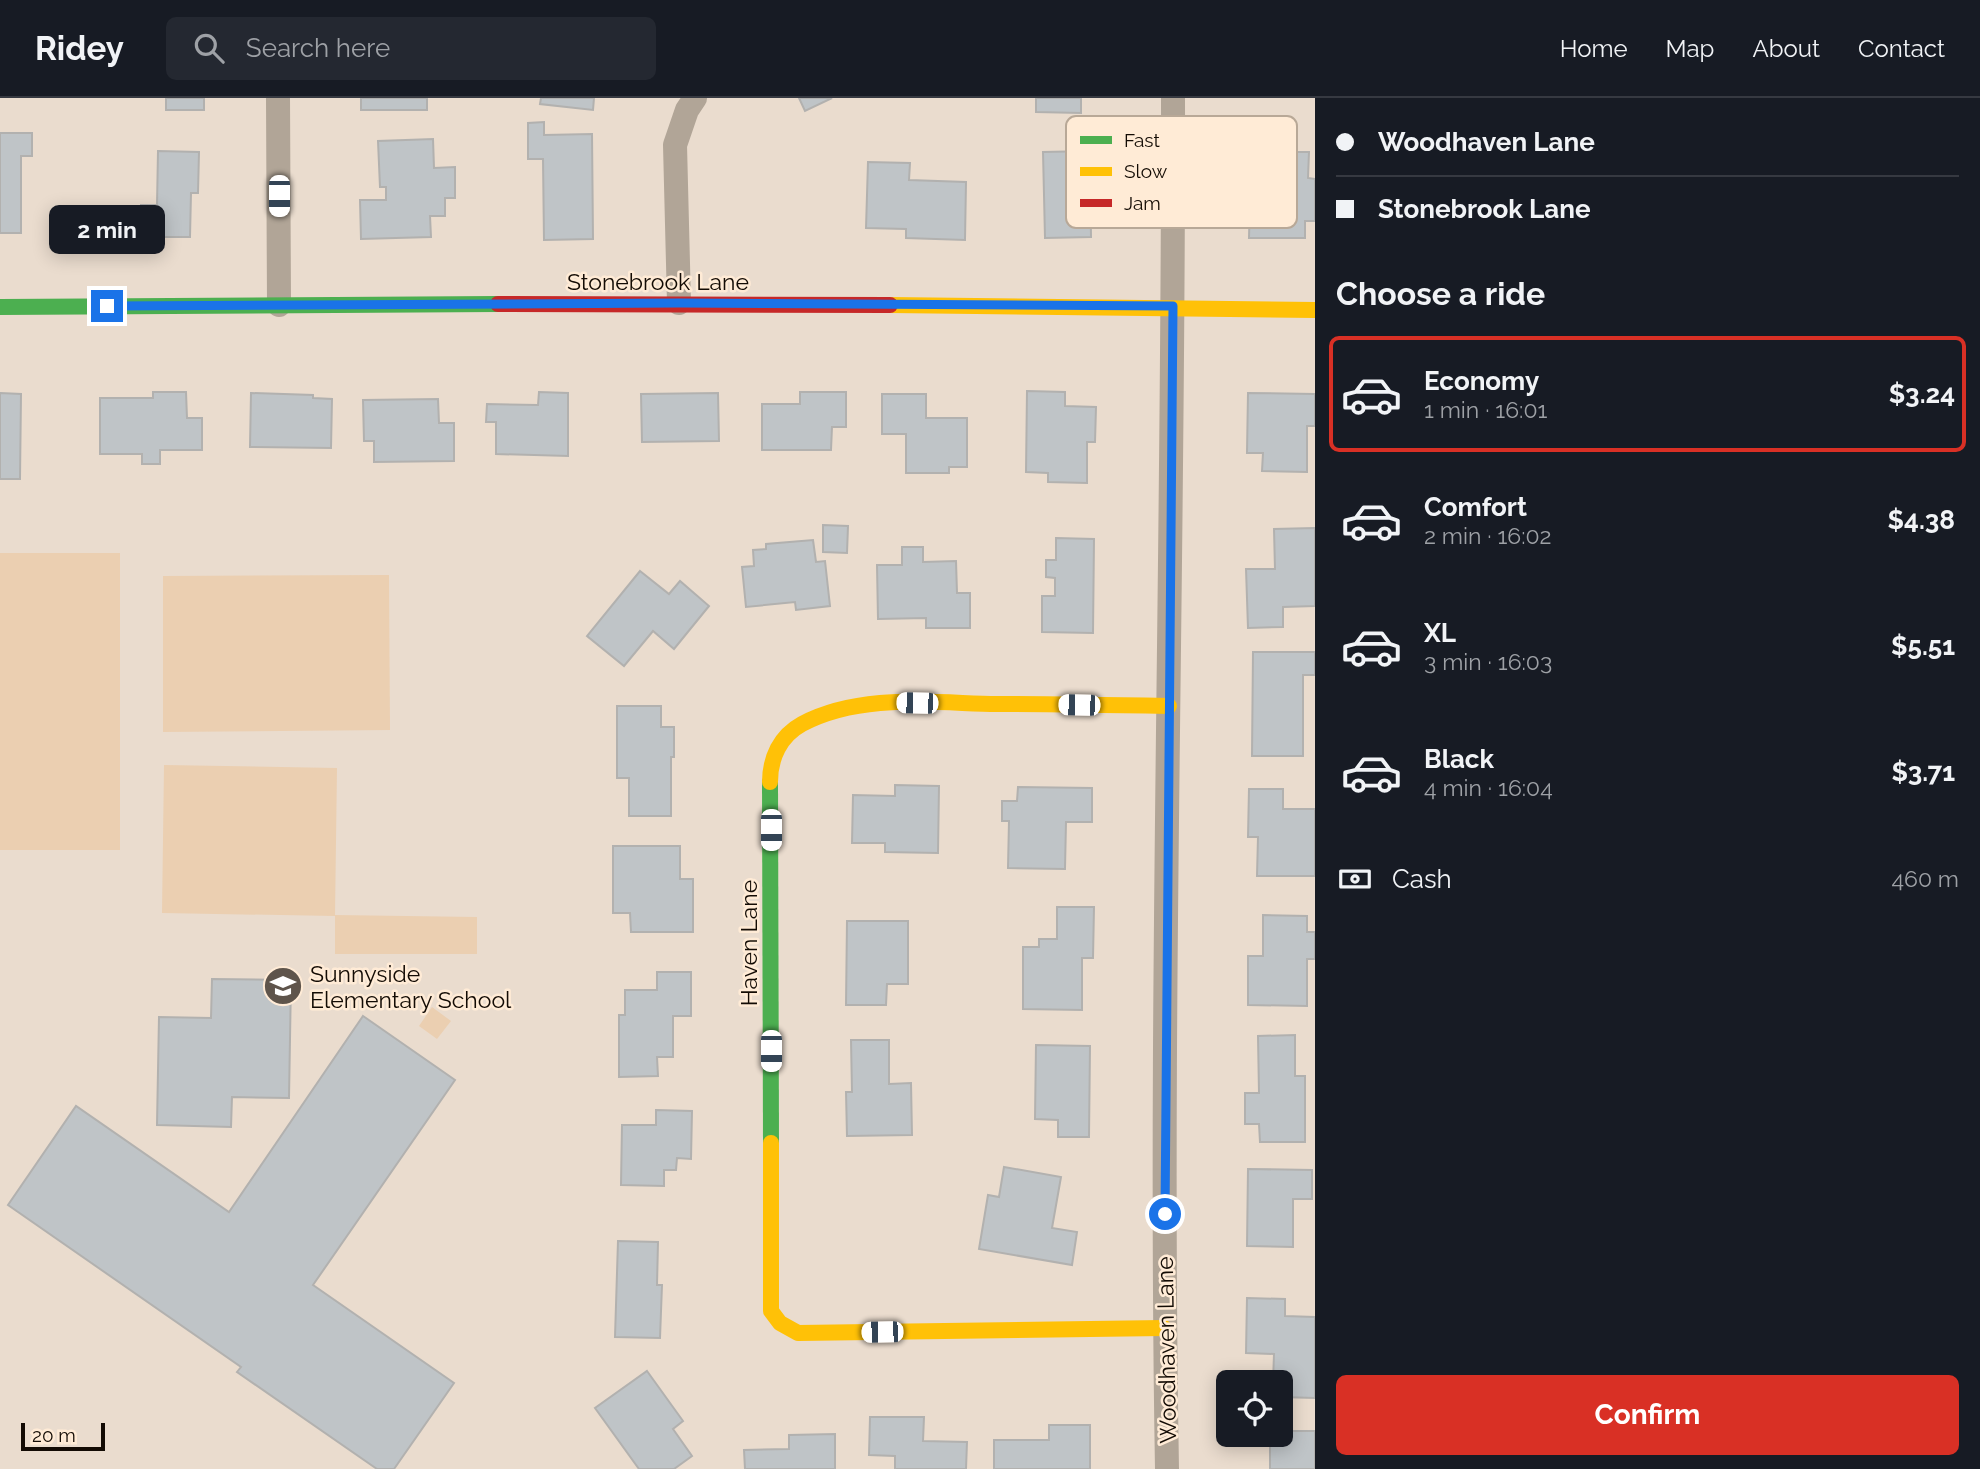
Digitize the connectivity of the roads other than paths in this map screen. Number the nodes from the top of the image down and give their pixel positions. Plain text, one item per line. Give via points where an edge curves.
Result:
1 (278, 98) edge
2 (695, 98) edge
3 (1173, 98) edge
4 (1173, 116) edge
5 (1173, 228) edge
6 (679, 303) junction
7 (279, 305) junction
8 (1173, 306) junction
9 (0, 307) edge
10 (1315, 310) edge
11 (1169, 706) junction
12 (1164, 1328) junction
13 (1167, 1469) edge

1 - 7 street
2 - 6 street via 675,145
3 - 4 street, Woodhaven Lane
5 - 8 street, Woodhaven Lane
6 - 7 street, Stonebrook Lane
6 - 8 street, Stonebrook Lane
7 - 9 street, Stonebrook Lane
8 - 10 street, Stonebrook Lane
8 - 11 street, Woodhaven Lane
11 - 12 street, Woodhaven Lane
11 - 12 street, Haven Lane via 890,702 843,708 786,735 776,750 770,774 771,1311 780,1323 798,1333
12 - 13 street, Woodhaven Lane

